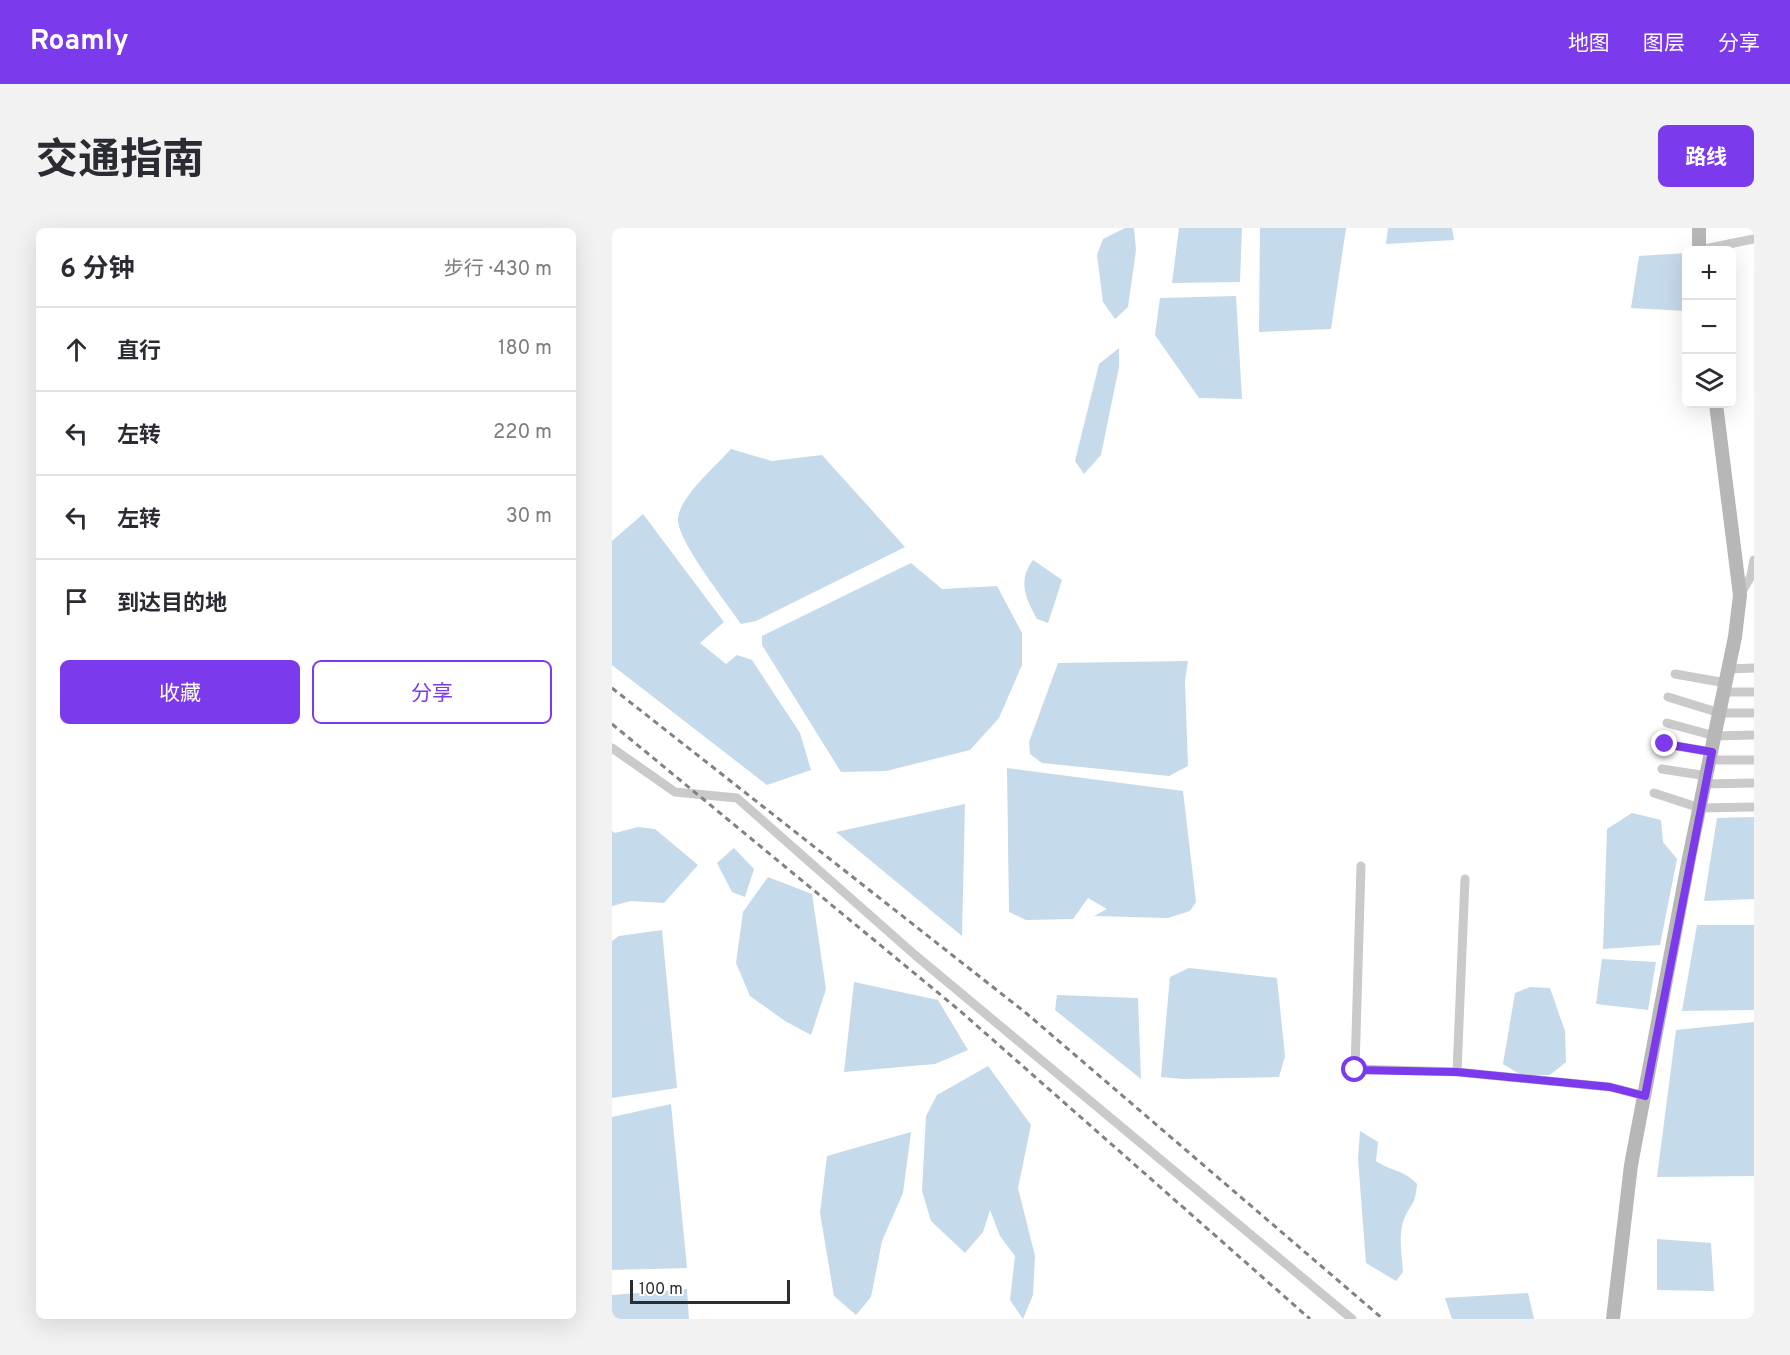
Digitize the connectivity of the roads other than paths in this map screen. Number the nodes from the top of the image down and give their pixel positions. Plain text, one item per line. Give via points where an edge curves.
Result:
1 (1699, 228) edge
2 (1754, 239) edge
3 (1699, 246) edge
4 (1719, 246) edge
5 (1717, 408) edge
6 (1754, 560) edge
7 (1740, 595) junction
8 (1754, 668) edge
9 (1729, 669) junction
10 (1675, 674) dead end
11 (1725, 688) junction
12 (1754, 692) edge
13 (1668, 697) dead end
14 (1754, 712) edge
15 (1720, 713) junction
16 (1667, 723) dead end
17 (1754, 735) edge
18 (1715, 736) junction
19 (1665, 744) dead end
20 (612, 748) edge
21 (1711, 756) junction
22 (1754, 760) edge
23 (1662, 769) dead end
24 (1706, 780) junction
25 (1754, 783) edge
26 (1654, 793) dead end
27 (1754, 807) edge
28 (1700, 808) junction
29 (1361, 866) dead end
30 (1466, 879) dead end
31 (1457, 1072) junction
32 (1645, 1096) junction
33 (1352, 1319) edge
34 (1613, 1319) edge

1 - 3 main road
2 - 4 street
5 - 7 main road
6 - 7 street via 1751,576
7 - 9 main road
8 - 9 street
9 - 11 main road
10 - 11 street
11 - 12 street
11 - 15 main road
13 - 15 street
14 - 15 street
15 - 18 main road
16 - 18 street
17 - 18 street
18 - 21 main road
19 - 21 street
20 - 33 street via 675,792 737,798 915,955
21 - 22 street
21 - 24 main road
23 - 24 street
24 - 25 street
24 - 28 main road
26 - 28 street
27 - 28 street
28 - 32 main road
29 - 31 street via 1355,1070
30 - 31 street
31 - 32 street via 1610,1087
32 - 34 main road via 1631,1165

